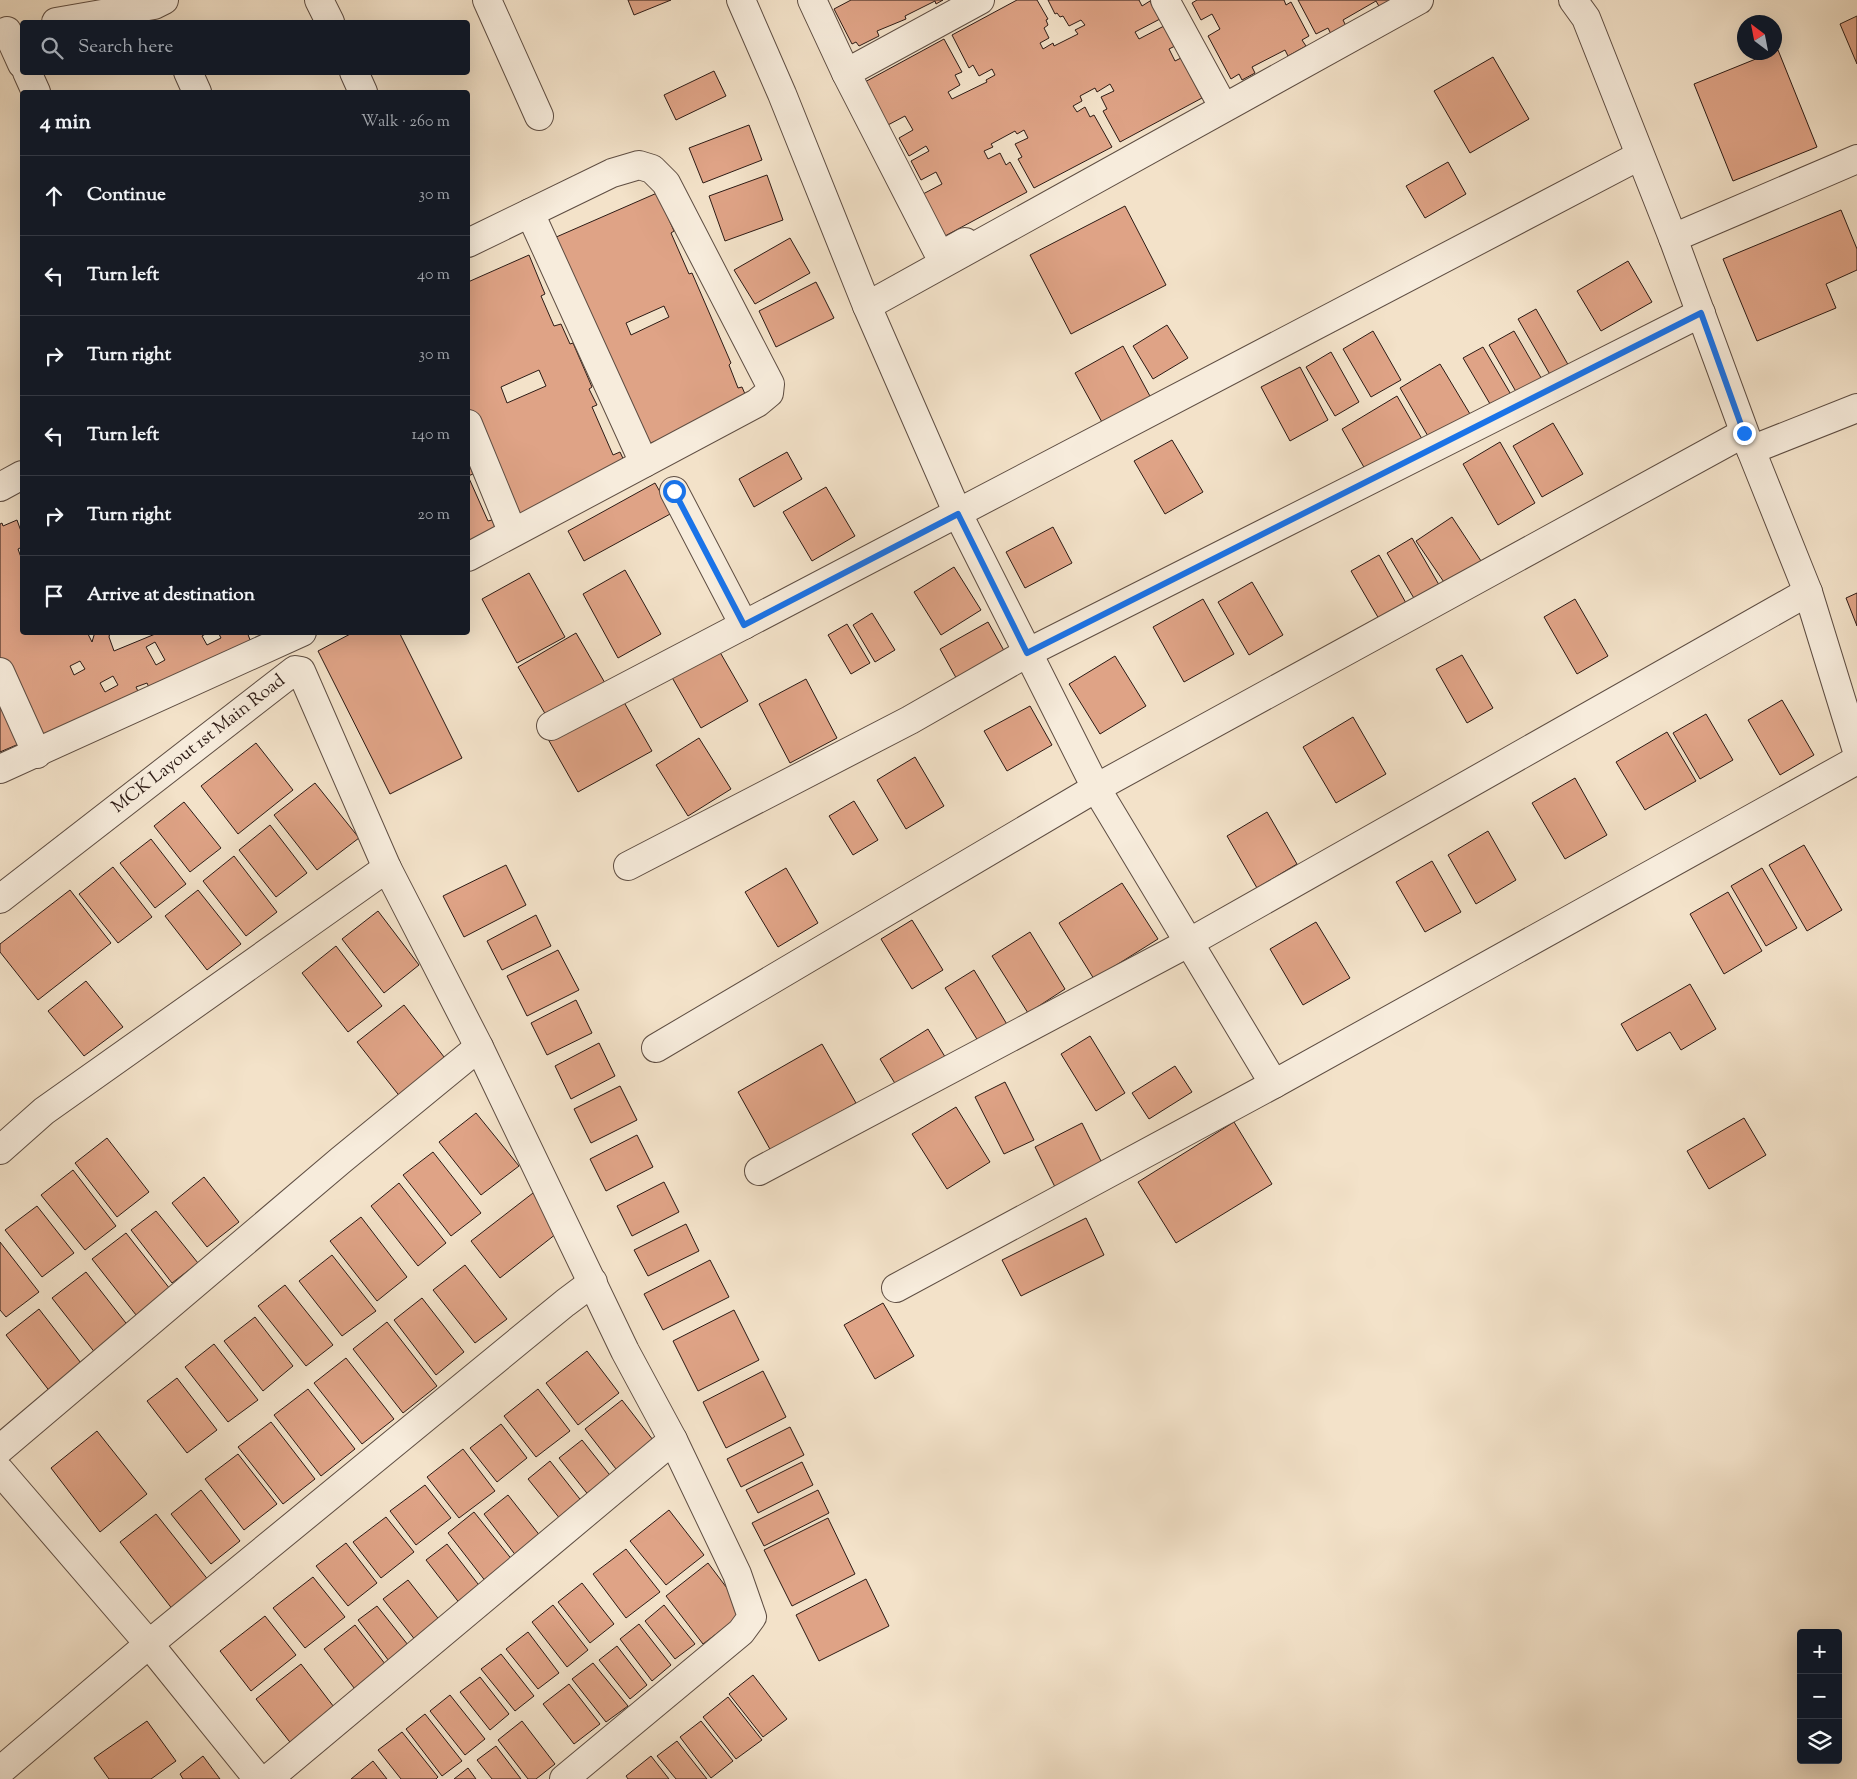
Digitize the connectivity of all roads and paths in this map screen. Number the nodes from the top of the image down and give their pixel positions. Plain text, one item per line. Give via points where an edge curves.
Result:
1 (319, 0) edge
2 (487, 0) edge
3 (741, 0) edge
4 (812, 0) edge
5 (980, 0) edge
6 (1166, 0) edge
7 (1399, 0) edge
8 (1419, 0) edge
9 (1572, 0) edge
10 (160, 9) edge
11 (72, 20) edge
12 (329, 20) edge
13 (10, 31) edge
14 (20, 58) edge
15 (846, 72) junction
16 (28, 75) edge
17 (189, 75) edge
18 (356, 75) edge
19 (35, 90) edge
20 (196, 90) edge
21 (363, 90) edge
22 (1219, 99) junction
23 (540, 116) dead end
24 (1639, 156) junction
25 (1857, 159) edge
26 (530, 213) junction
27 (1673, 238) junction
28 (470, 243) edge
29 (867, 306) junction
30 (1701, 313) junction
31 (1857, 408) edge
32 (470, 429) edge
33 (1748, 441) junction
34 (644, 463) junction
35 (20, 476) edge
36 (0, 487) edge
37 (674, 491) dead end
38 (958, 514) junction
39 (512, 531) junction
40 (470, 556) edge
41 (1808, 592) junction
42 (744, 625) junction
43 (289, 635) edge
44 (263, 641) edge
45 (1027, 653) junction
46 (0, 672) edge
47 (551, 726) dead end
48 (1857, 751) edge
49 (37, 754) junction
50 (1857, 760) edge
51 (0, 769) edge
52 (1096, 788) junction
53 (628, 866) dead end
54 (387, 868) junction
55 (0, 899) edge
56 (1190, 942) junction
57 (479, 1047) junction
58 (656, 1048) dead end
59 (1274, 1084) junction
60 (0, 1150) edge
61 (759, 1171) dead end
62 (593, 1282) junction
63 (896, 1288) dead end
64 (673, 1440) junction
65 (0, 1449) edge
66 (0, 1471) edge
67 (148, 1644) junction
68 (0, 1771) edge
69 (258, 1779) edge
70 (268, 1779) edge
71 (564, 1779) edge

1 - 12 street
2 - 23 street
3 - 29 street
4 - 15 street
5 - 15 street
6 - 22 street
7 - 22 street
8 - 29 street
9 - 24 street via 1586,18
10 - 11 street
13 - 14 street
15 - 22 street via 940,256
16 - 19 street
17 - 20 street
18 - 21 street
24 - 27 street
24 - 38 street
25 - 27 street
26 - 28 street
26 - 34 street
26 - 34 street via 612,173 639,165 652,169 666,183 770,384 769,393 757,403
27 - 30 street
29 - 38 street
30 - 33 street
30 - 45 street
31 - 33 street
32 - 39 street
33 - 41 street
33 - 52 street
34 - 39 street
35 - 36 street
37 - 42 street
38 - 42 street
38 - 45 street
39 - 40 street
41 - 48 street
41 - 56 street
42 - 47 street
43 - 44 street
44 - 49 street
45 - 52 street
45 - 53 street via 910,720
46 - 49 street
49 - 51 street
50 - 59 street
52 - 56 street
52 - 58 street
54 - 55 street, MCK Layout 1st Main Road via 301,671 295,670
54 - 57 street
54 - 60 street via 44,1111
56 - 59 street
56 - 61 street
57 - 62 street
57 - 65 street
59 - 63 street
62 - 64 street via 625,1351
62 - 67 street
64 - 70 street
64 - 71 street via 737,1574 752,1617 742,1632
66 - 67 street
67 - 68 street
67 - 69 street

